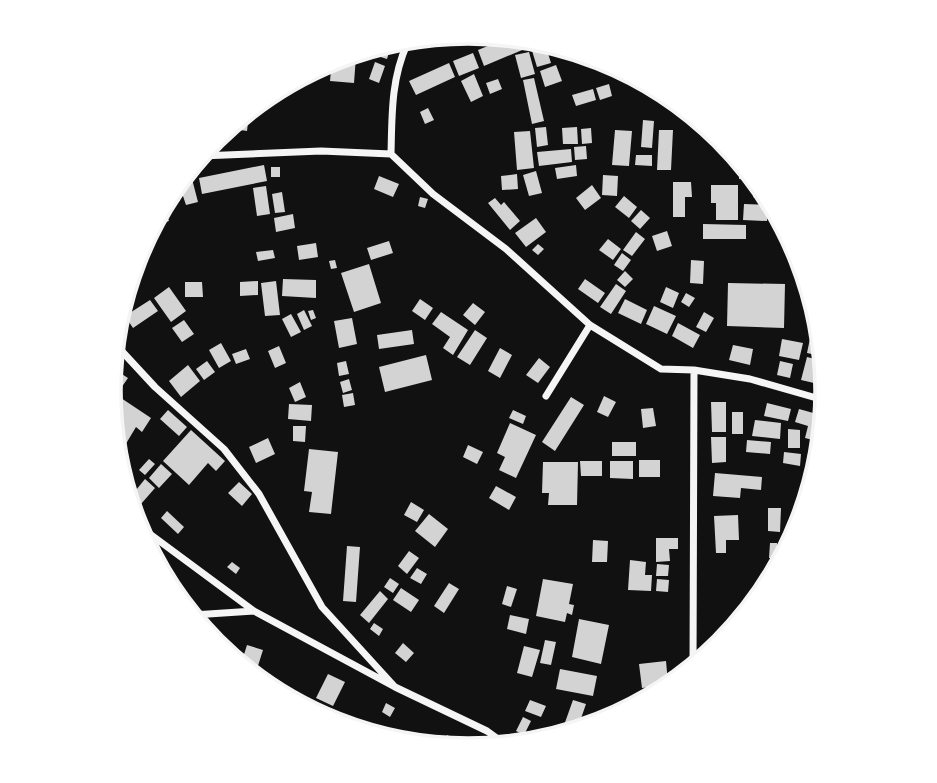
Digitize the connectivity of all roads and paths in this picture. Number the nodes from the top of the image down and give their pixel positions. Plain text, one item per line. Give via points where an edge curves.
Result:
1 (405, 49) edge
2 (391, 154) junction
3 (214, 155) edge
4 (590, 325) junction
5 (123, 353) edge
6 (694, 370) junction
7 (546, 396) dead end
8 (816, 398) edge
9 (152, 536) edge
10 (254, 611) junction
11 (202, 614) edge
12 (693, 657) edge
13 (395, 687) junction
14 (496, 738) edge

1 - 2 street via 392,96
2 - 3 street via 321,151
2 - 4 street
4 - 6 street via 661,369
4 - 7 street
5 - 13 street via 224,449 259,494 322,607
6 - 8 street via 750,379
6 - 12 street
9 - 10 street
10 - 11 street
10 - 13 street
13 - 14 street

